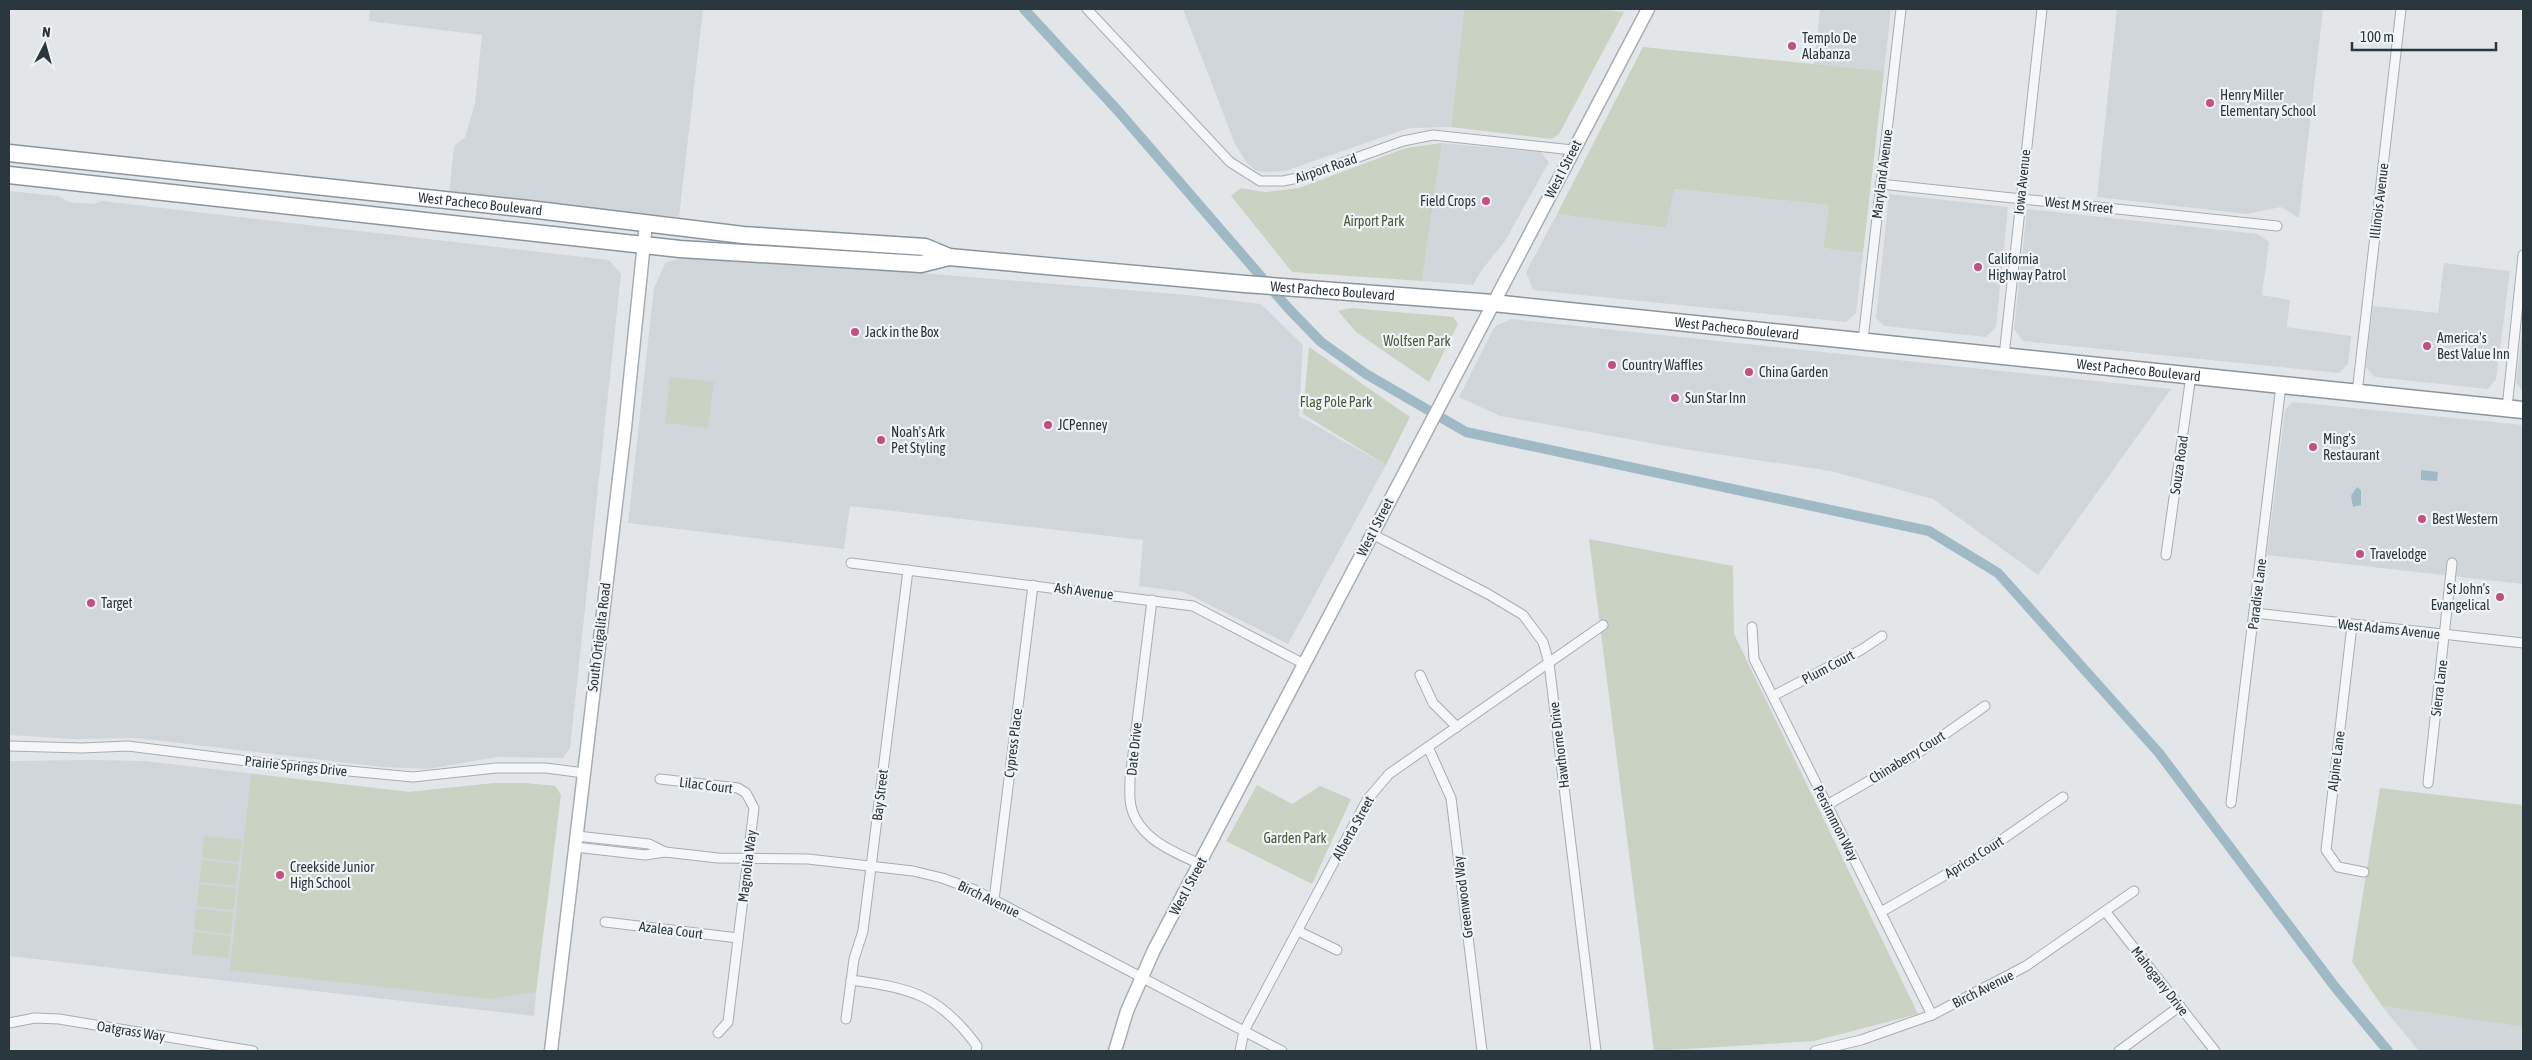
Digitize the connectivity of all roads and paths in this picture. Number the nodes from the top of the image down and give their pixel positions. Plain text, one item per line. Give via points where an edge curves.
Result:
1 (1087, 9) edge
2 (1648, 9) edge
3 (1901, 9) edge
4 (2042, 9) edge
5 (2401, 9) edge
6 (1573, 150) junction
7 (9, 153) edge
8 (9, 174) edge
9 (1880, 184) junction
10 (2020, 199) junction
11 (474, 203) junction
12 (285, 206) junction
13 (646, 223) junction
14 (2277, 226) dead end
15 (644, 245) junction
16 (2523, 255) edge
17 (948, 257) junction
18 (1493, 303) junction
19 (1863, 340) junction
20 (2004, 356) junction
21 (2191, 375) junction
22 (2281, 385) junction
23 (2357, 393) junction
24 (2507, 408) junction
25 (2523, 410) edge
26 (1372, 534) junction
27 (2166, 555) dead end
28 (2452, 563) dead end
29 (851, 564) dead end
30 (908, 570) junction
31 (1033, 585) junction
32 (1152, 600) junction
33 (2254, 614) junction
34 (1603, 625) dead end
35 (2352, 625) junction
36 (1752, 628) dead end
37 (2445, 635) junction
38 (1882, 636) dead end
39 (2523, 643) edge
40 (1549, 663) junction
41 (1304, 664) junction
42 (1420, 675) dead end
43 (1773, 696) junction
44 (1986, 706) dead end
45 (1457, 727) junction
46 (9, 746) edge
47 (1428, 747) junction
48 (584, 773) junction
49 (660, 779) dead end
50 (2428, 783) dead end
51 (748, 796) joint
52 (2063, 797) dead end
53 (2231, 802) dead end
54 (1827, 805) junction
55 (576, 842) junction
56 (748, 858) junction
57 (1200, 864) junction
58 (871, 866) junction
59 (2364, 872) dead end
60 (2134, 891) dead end
61 (994, 900) junction
62 (2105, 911) junction
63 (1880, 912) junction
64 (605, 922) dead end
65 (1298, 931) junction
66 (738, 938) junction
67 (1337, 950) dead end
68 (1141, 978) junction
69 (851, 980) junction
70 (2180, 1006) junction
71 (1932, 1015) junction
72 (846, 1019) dead end
73 (9, 1023) edge
74 (1244, 1031) junction
75 (718, 1033) dead end
76 (213, 1048) edge
77 (977, 1048) edge
78 (253, 1051) edge
79 (551, 1051) edge
80 (1114, 1051) edge
81 (1240, 1051) edge
82 (1282, 1051) edge
83 (1482, 1051) edge
84 (1596, 1051) edge
85 (1818, 1051) edge
86 (2119, 1051) edge
87 (2216, 1051) edge

1 - 6 street, Airport Road via 1230,162 1260,181 1303,177 1403,141 1433,136
2 - 6 street, West I Street
3 - 9 street, Maryland Avenue
4 - 10 street, Iowa Avenue
5 - 23 street, Illinois Avenue
6 - 18 street, West I Street
7 - 11 highway, West Pacheco Boulevard
8 - 12 highway, West Pacheco Boulevard
9 - 10 street, West M Street
9 - 19 street, Maryland Avenue
10 - 14 street, West M Street
10 - 20 street, Iowa Avenue
11 - 12 highway via 467,211 360,204
11 - 13 highway, West Pacheco Boulevard
12 - 15 highway, West Pacheco Boulevard
13 - 15 street, South Ortigalita Road
13 - 17 highway, West Pacheco Boulevard via 767,238 926,247
15 - 17 highway, West Pacheco Boulevard via 921,264
15 - 48 street, South Ortigalita Road
16 - 24 street
17 - 18 highway, West Pacheco Boulevard
18 - 19 highway, West Pacheco Boulevard
18 - 26 street, West I Street
19 - 20 highway, West Pacheco Boulevard
20 - 21 highway, West Pacheco Boulevard
21 - 22 highway, West Pacheco Boulevard
21 - 27 street, Souza Road
22 - 23 highway, West Pacheco Boulevard
22 - 33 street, Paradise Lane
23 - 24 highway, West Pacheco Boulevard
24 - 25 highway, West Pacheco Boulevard
26 - 40 street, Hawthorne Drive via 1523,615 1543,642
26 - 41 street, West I Street
28 - 37 street, Sierra Lane
29 - 30 street, Ash Avenue
30 - 31 street, Ash Avenue
30 - 58 street, Bay Street
31 - 32 street, Ash Avenue
31 - 61 street, Cypress Place
32 - 41 street, Ash Avenue via 1193,606
32 - 57 street, Date Drive via 1130,778 1131,805 1144,829 1165,849
33 - 35 street, West Adams Avenue
33 - 53 street, Paradise Lane
34 - 40 street, Alberta Street
35 - 37 street, West Adams Avenue
35 - 59 street, Alpine Lane via 2326,850 2338,867
36 - 43 street, Persimmon Way via 1754,659
37 - 39 street, West Adams Avenue
37 - 50 street, Sierra Lane
38 - 43 street, Plum Court
40 - 45 street, Alberta Street
40 - 84 street, Hawthorne Drive
41 - 57 street, West I Street
42 - 45 street via 1433,704
43 - 54 street, Persimmon Way
44 - 54 street, Chinaberry Court via 1918,753
45 - 47 street, Alberta Street
46 - 48 street, Prairie Springs Drive via 128,746 413,777 496,768 546,768
47 - 65 street, Alberta Street via 1389,774 1367,800
47 - 83 street, Greenwood Way via 1451,798
48 - 55 street, South Ortigalita Road
49 - 51 street, Lilac Court via 738,788
51 - 56 street, Magnolia Way via 754,808
52 - 63 street, Apricot Court via 1980,855
54 - 63 street, Persimmon Way
55 - 56 street, Birch Avenue via 645,855 666,852
55 - 79 street, South Ortigalita Road
56 - 58 street, Birch Avenue via 790,858
56 - 66 street, Magnolia Way
57 - 68 street, West I Street
58 - 61 street, Birch Avenue via 942,878
58 - 69 street, Bay Street via 863,931
60 - 62 street, Birch Avenue
61 - 68 street, Birch Avenue
62 - 70 street, Mahogany Drive
62 - 71 street, Birch Avenue via 2026,966
63 - 71 street, Persimmon Way
64 - 66 street, Azalea Court
65 - 67 street
65 - 74 street, Alberta Street
66 - 75 street, Magnolia Way via 728,1022
68 - 74 street, Birch Avenue
68 - 80 street, West I Street
69 - 72 street, Bay Street
69 - 77 street via 889,985 927,997 954,1018
70 - 86 street
70 - 87 street, Mahogany Drive
71 - 85 street, Birch Avenue
73 - 76 street, Oatgrass Way via 35,1018 59,1019
74 - 81 street, Alberta Street
74 - 82 street, Birch Avenue
76 - 78 street, Oatgrass Way

